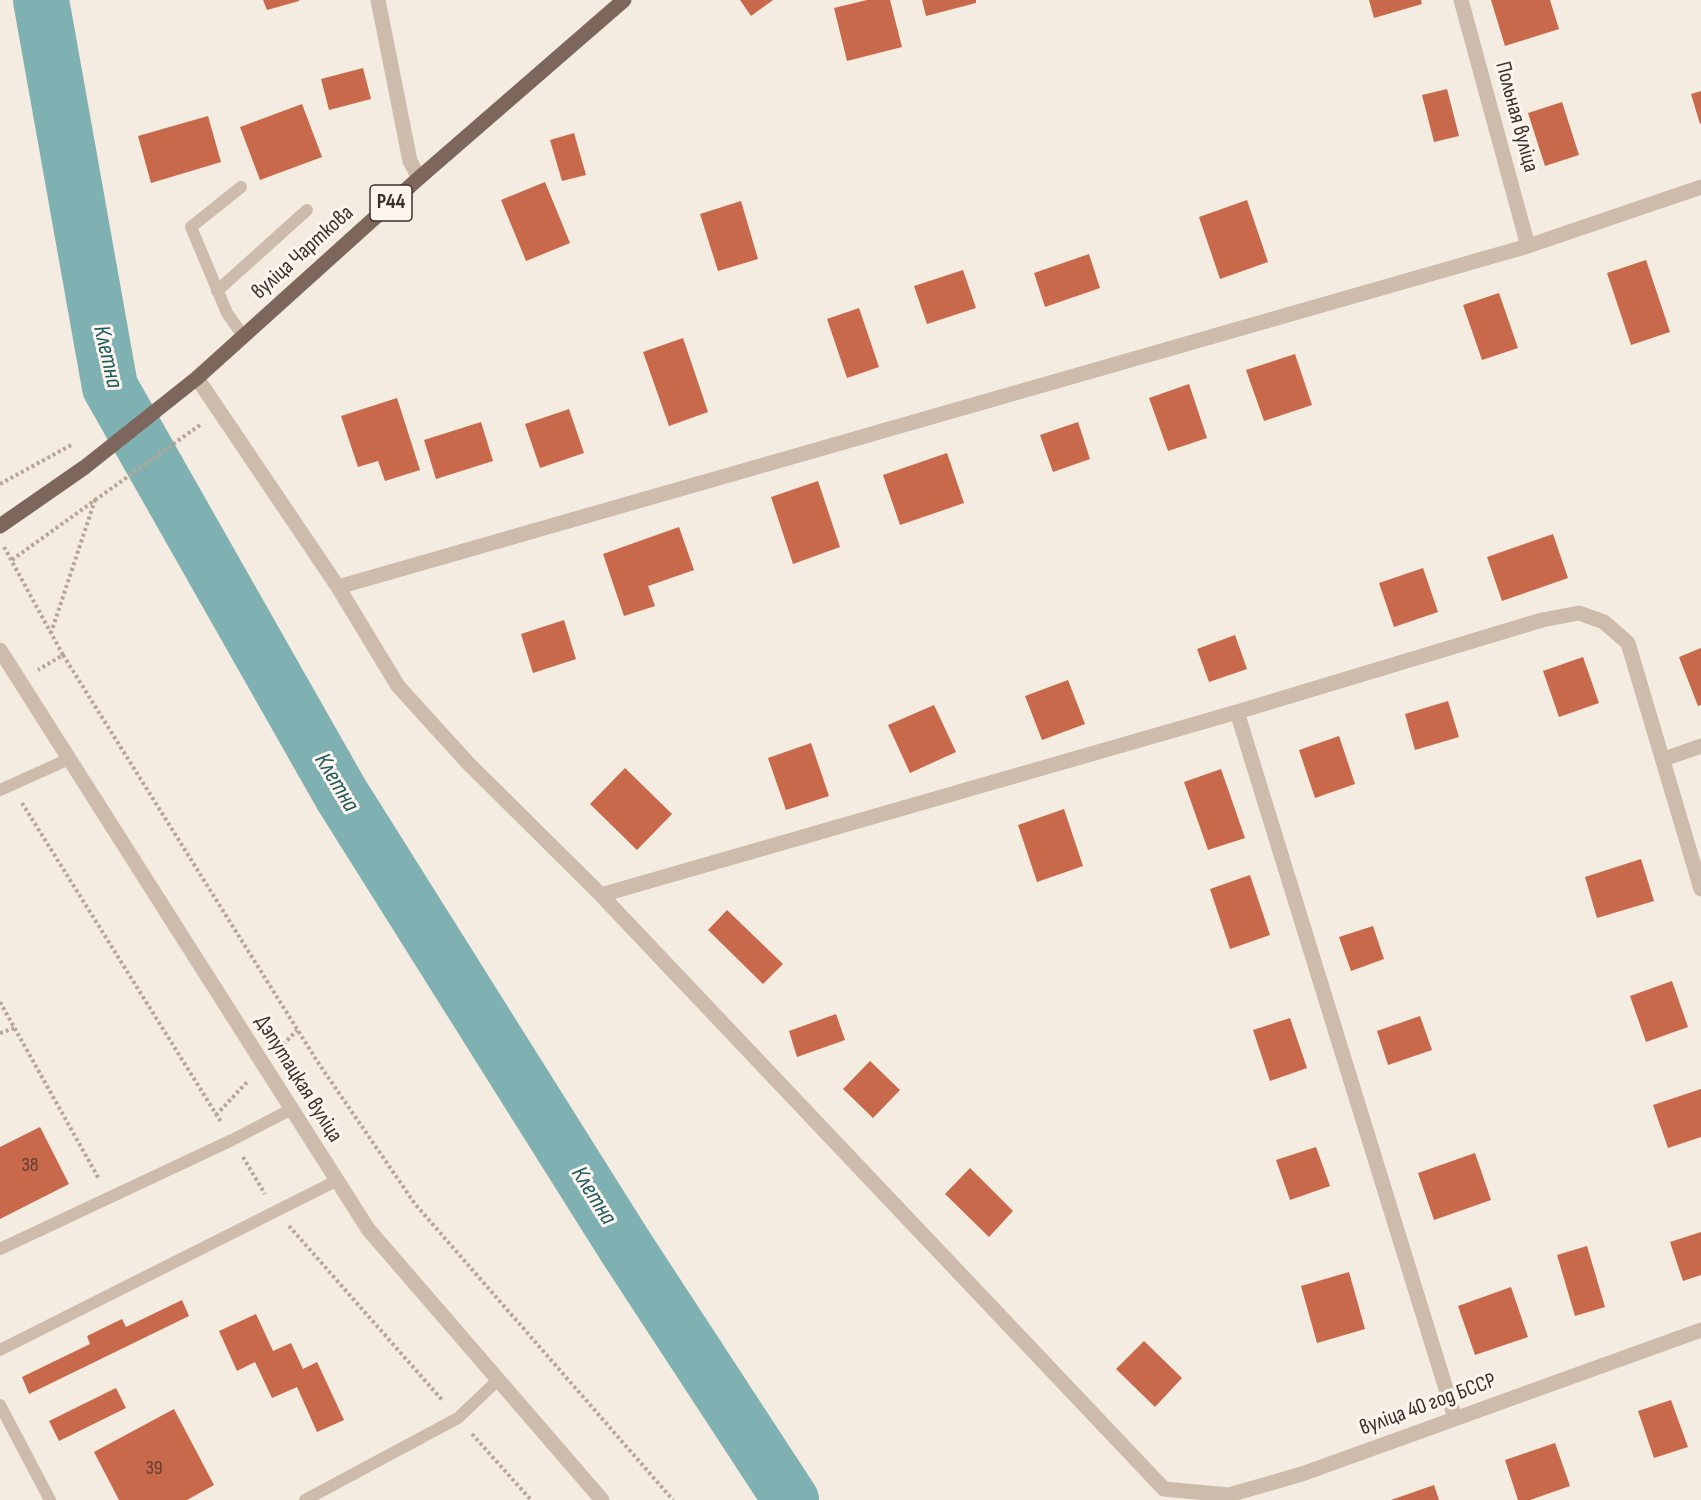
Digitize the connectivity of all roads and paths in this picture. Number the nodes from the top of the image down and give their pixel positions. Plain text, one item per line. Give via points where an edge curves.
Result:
1 (378, 0) edge
2 (624, 0) edge
3 (1461, 0) edge
4 (419, 178) junction
5 (241, 187) dead end
6 (1701, 187) edge
7 (307, 210) dead end
8 (1528, 246) junction
9 (217, 291) junction
10 (244, 337) junction
11 (197, 378) junction
12 (182, 438) dead end
13 (82, 439) dead end
14 (0, 484) edge
15 (95, 500) junction
16 (0, 526) edge
17 (0, 542) edge
18 (12, 560) junction
19 (338, 587) junction
20 (51, 633) junction
21 (0, 650) edge
22 (63, 655) junction
23 (19, 681) junction
24 (1237, 712) junction
25 (1701, 746) edge
26 (69, 759) junction
27 (1664, 759) junction
28 (0, 790) edge
29 (1701, 889) edge
30 (601, 895) junction
31 (0, 1002) edge
32 (15, 1028) junction
33 (0, 1033) edge
34 (291, 1110) junction
35 (336, 1181) junction
36 (110, 1198) junction
37 (0, 1249) edge
38 (1701, 1330) edge
39 (0, 1350) edge
40 (498, 1380) junction
41 (0, 1405) edge
42 (1455, 1418) junction
43 (50, 1500) edge
44 (305, 1500) edge
45 (602, 1500) edge
46 (673, 1500) edge

1 - 4 street via 410,161
2 - 4 main road, вуліца Чарткова / Р44
3 - 8 street, Польная вуліца
4 - 10 main road, вуліца Чарткова / Р44
5 - 9 lane via 191,227
6 - 8 street
7 - 9 lane
8 - 19 street
9 - 10 lane
10 - 11 main road, вуліца Чарткова / Р44
11 - 16 main road, вуліца Чарткова / Р44 via 85,467
11 - 19 street
12 - 15 path
13 - 14 path
15 - 18 path
15 - 20 path
17 - 18 path
18 - 20 path
19 - 30 street via 398,686
20 - 22 path
21 - 23 street, Дэпутацкая вуліца
22 - 23 path
22 - 46 path via 317,1061 415,1204
23 - 26 street, Дэпутацкая вуліца
24 - 27 street via 1542,620 1579,613 1604,622 1628,643
24 - 30 street
24 - 42 street
25 - 27 street
26 - 28 lane
26 - 34 street, Дэпутацкая вуліца
27 - 29 street
30 - 42 street, вуліца 40 год БССР via 1164,1489 1228,1495 1302,1474
31 - 32 path
32 - 33 path
32 - 36 path
34 - 35 street, Дэпутацкая вуліца
34 - 36 lane
35 - 39 lane
35 - 40 street, Дэпутацкая вуліца via 368,1229
36 - 37 lane
38 - 42 street, вуліца 40 год БССР
40 - 44 lane via 458,1418
40 - 45 street, Дэпутацкая вуліца
41 - 43 lane

